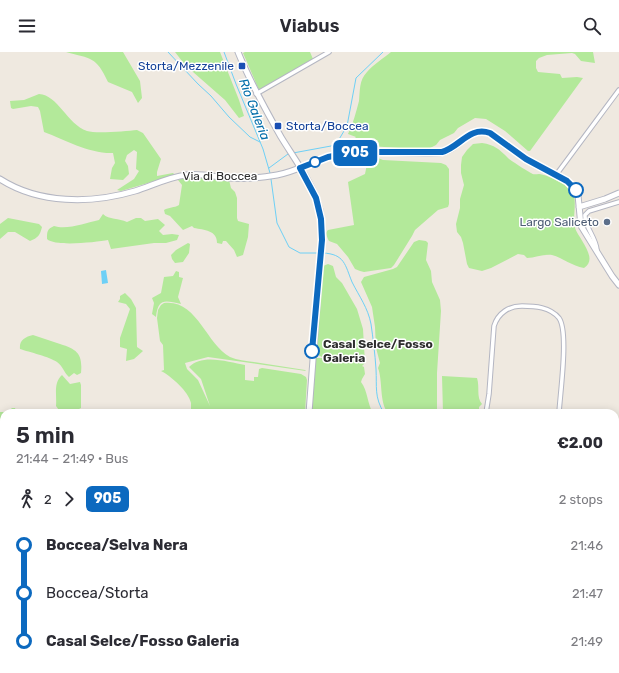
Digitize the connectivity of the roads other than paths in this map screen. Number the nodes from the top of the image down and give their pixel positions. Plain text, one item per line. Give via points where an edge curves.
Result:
1 (238, 52) edge
2 (329, 52) edge
3 (619, 90) edge
4 (256, 94) junction
5 (300, 168) junction
6 (556, 175) junction
7 (0, 179) edge
8 (618, 195) edge
9 (619, 202) edge
10 (579, 207) junction
11 (597, 251) junction
12 (619, 284) edge
13 (309, 409) edge
14 (487, 409) edge
15 (559, 409) edge

1 - 4 main road
2 - 4 street
3 - 6 street
4 - 5 main road
5 - 6 main road, Via di Boccea via 344,154 442,152 452,149 471,133 483,131
5 - 7 main road, Via di Boccea via 276,175 231,178 187,174 133,191 81,199 51,198
5 - 13 main road via 318,203 322,240
6 - 10 main road, Via di Boccea via 576,190
8 - 10 main road
9 - 11 street via 586,214 586,223
10 - 11 main road, Via di Boccea via 581,226
11 - 12 main road, Via di Boccea
14 - 15 street via 494,326 498,317 505,311 522,306 549,310 562,326

